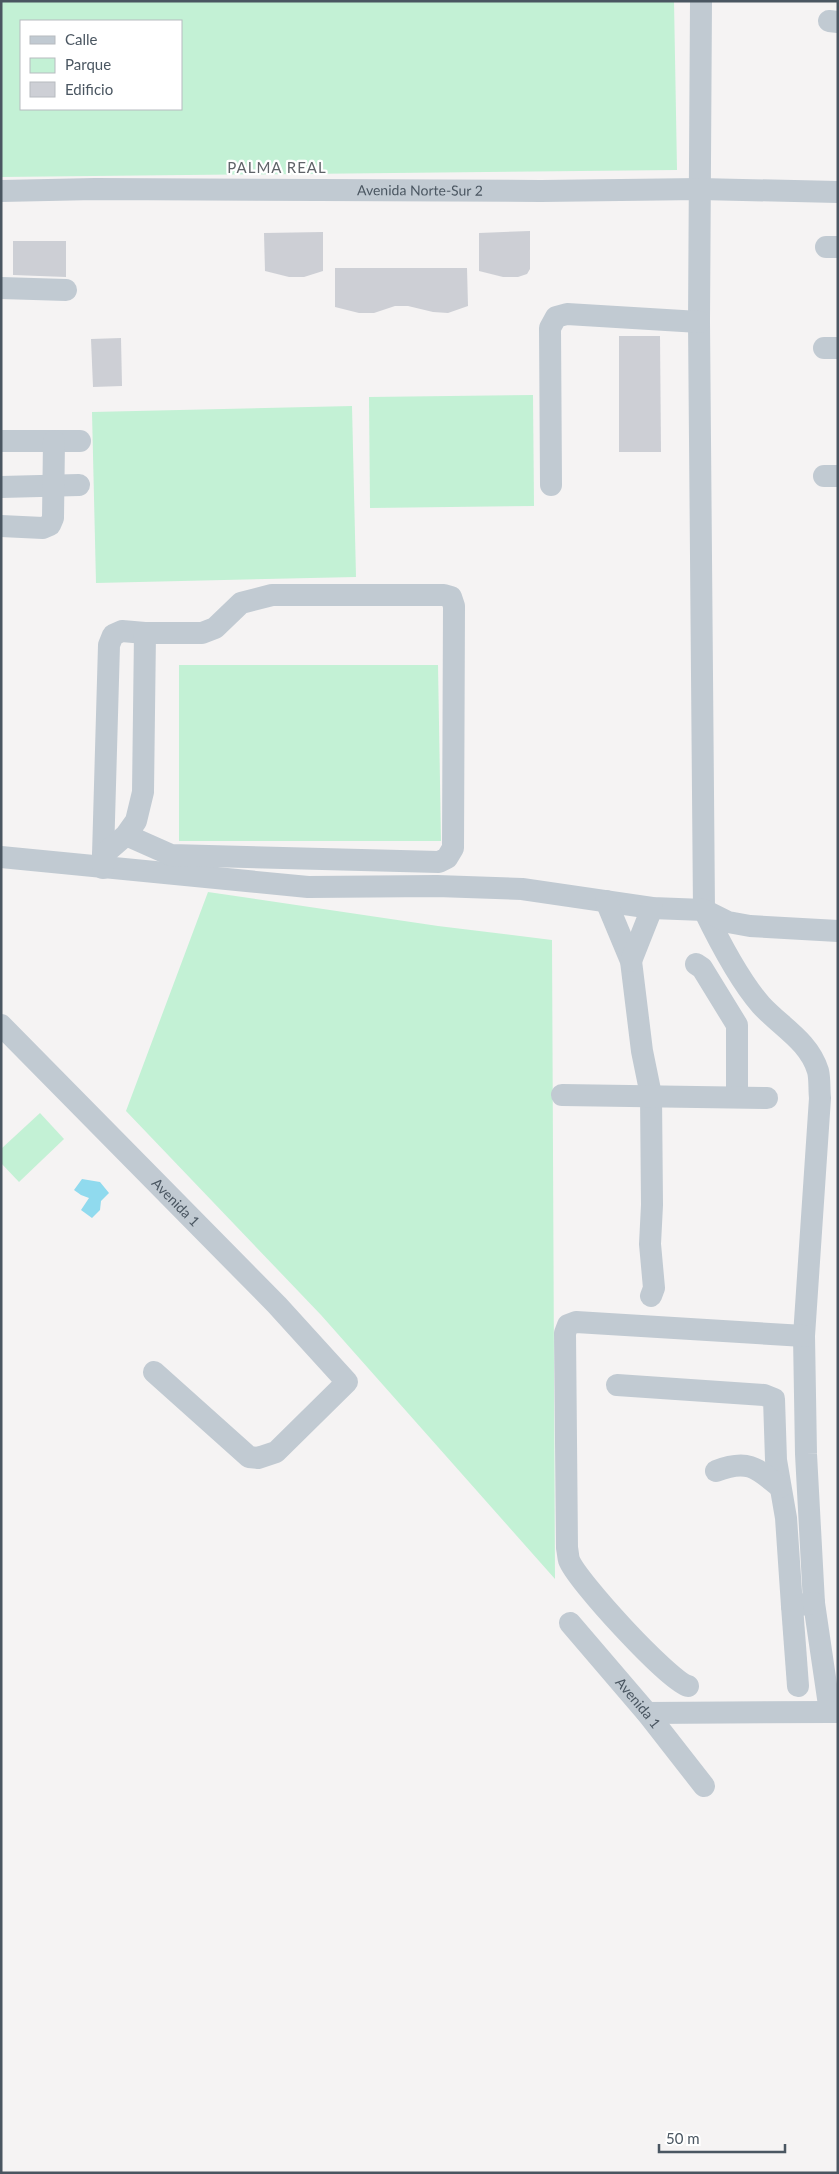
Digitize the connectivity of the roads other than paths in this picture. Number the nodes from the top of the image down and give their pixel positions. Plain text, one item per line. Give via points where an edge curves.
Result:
1 (701, 1) edge
2 (700, 190) junction
3 (1, 191) edge
4 (838, 192) edge
5 (1, 288) edge
6 (66, 290) dead end
7 (699, 322) junction
8 (1, 441) edge
9 (54, 441) junction
10 (80, 441) dead end
11 (79, 485) dead end
12 (551, 485) dead end
13 (53, 486) junction
14 (1, 487) edge
15 (1, 526) edge
16 (145, 633) junction
17 (126, 835) junction
18 (1, 857) edge
19 (103, 861) junction
20 (606, 901) junction
21 (652, 908) junction
22 (704, 910) junction
23 (838, 931) edge
24 (632, 961) junction
25 (696, 964) dead end
26 (1, 1025) edge
27 (562, 1094) dead end
28 (651, 1096) junction
29 (737, 1096) junction
30 (767, 1098) dead end
31 (651, 1296) dead end
32 (804, 1336) junction
33 (154, 1372) dead end
34 (617, 1385) dead end
35 (716, 1471) dead end
36 (780, 1487) junction
37 (803, 1604) junction
38 (570, 1623) dead end
39 (688, 1686) dead end
40 (798, 1686) dead end
41 (834, 1712) edge
42 (647, 1713) junction
43 (704, 1786) dead end

1 - 2 street
2 - 3 street, Avenida Norte-Sur 2
2 - 4 street, Avenida Norte-Sur 2
2 - 7 street
5 - 6 street
7 - 12 street via 567,314 556,317 550,328
7 - 22 street
8 - 9 street
9 - 10 street
9 - 13 street
11 - 13 street
13 - 14 street
13 - 15 street via 54,518 50,525 44,528
16 - 17 street via 142,792 136,821
16 - 17 street via 202,633 215,628 240,603 272,595 450,597 454,606 453,848 447,858 439,862 186,856 171,855
16 - 19 street via 122,631 113,635 109,645
17 - 19 street
18 - 19 street
19 - 20 street via 308,887 502,888
20 - 21 street
20 - 24 street
21 - 22 street
21 - 24 street
22 - 23 street via 728,922 750,926
22 - 32 street via 748,987 811,1054 818,1072 820,1098
24 - 28 street via 642,1051
25 - 29 street via 702,968 737,1025
26 - 33 street, Avenida 1 via 277,1305 346,1382 276,1452 258,1458 249,1457
27 - 28 street
28 - 29 street
28 - 31 street via 650,1244 654,1288
29 - 30 street
32 - 37 street
32 - 39 street via 576,1322 568,1325 565,1333 569,1560 626,1631 663,1669
34 - 36 street via 764,1395 774,1399
35 - 36 street via 733,1465 748,1465 760,1470
36 - 37 street
37 - 40 street
37 - 41 street
38 - 42 street, Avenida 1
41 - 42 street
42 - 43 street, Avenida 1

